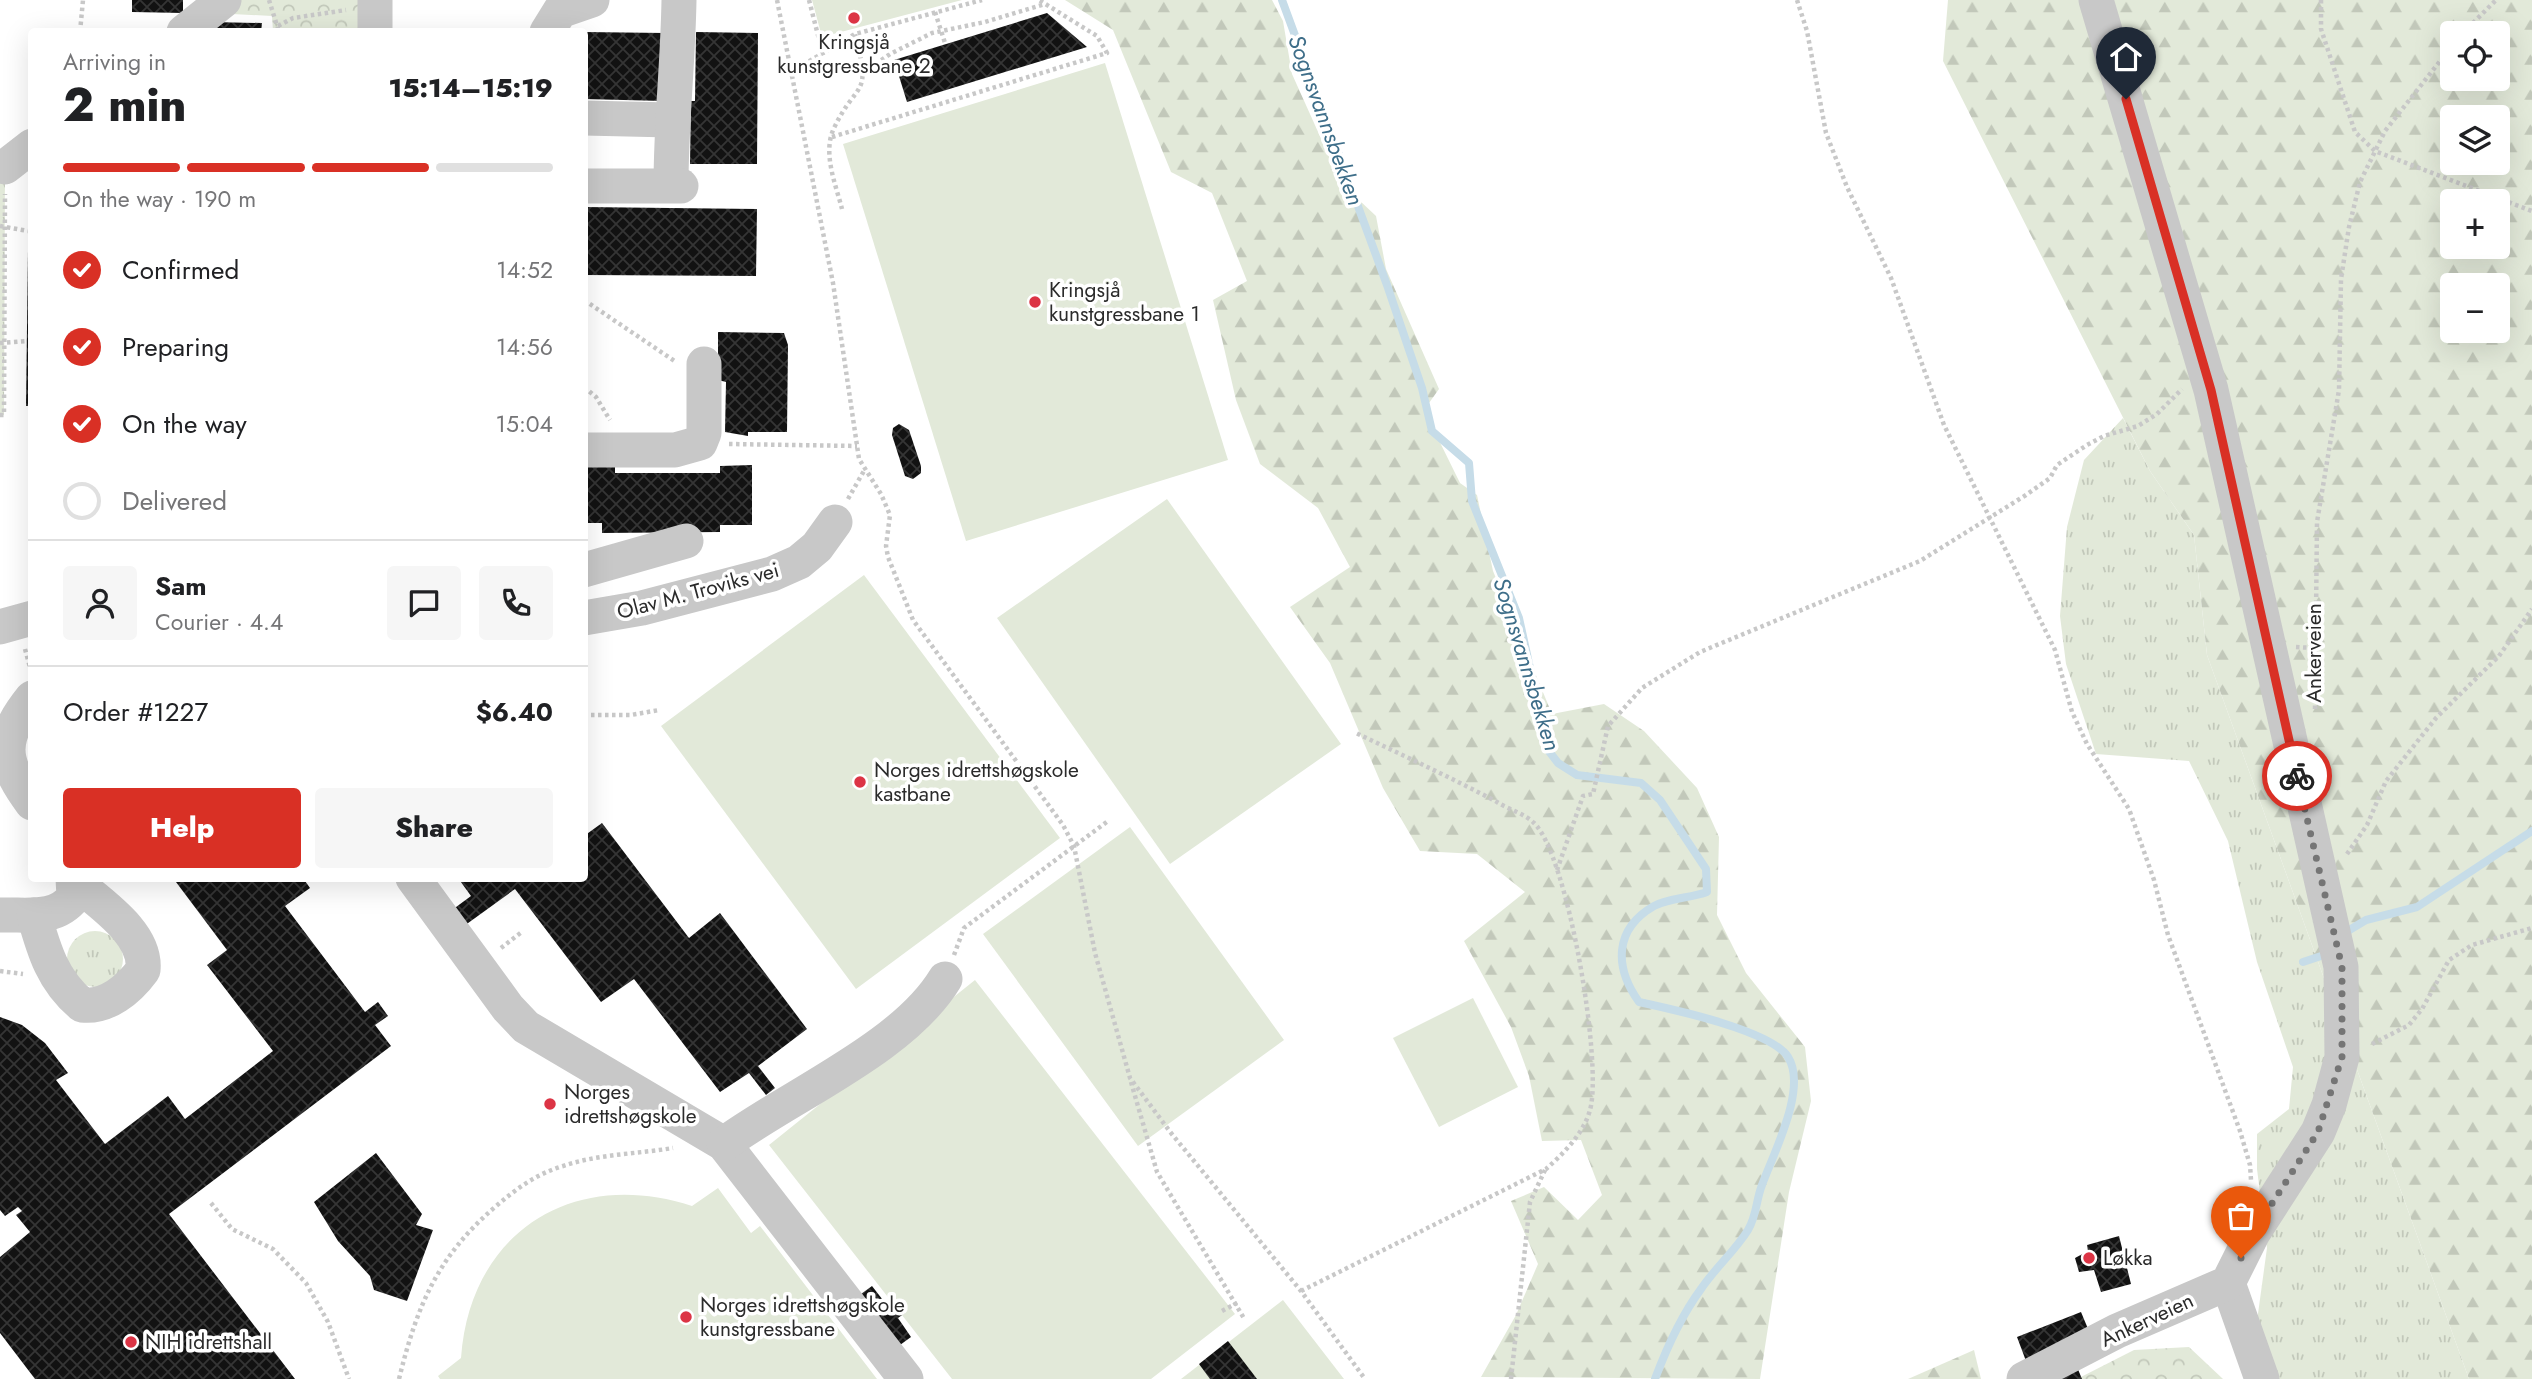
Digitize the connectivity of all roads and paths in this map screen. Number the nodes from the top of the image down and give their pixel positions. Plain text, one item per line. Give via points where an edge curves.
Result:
1 (83, 0) edge
2 (224, 0) edge
3 (270, 0) edge
4 (592, 0) edge
5 (678, 0) edge
6 (777, 0) edge
7 (809, 0) edge
8 (982, 0) edge
9 (1039, 0) edge
10 (1797, 0) edge
11 (2096, 0) edge
12 (2321, 0) edge
13 (2496, 0) edge
14 (1045, 4) junction
15 (935, 12) junction
16 (375, 13) edge
17 (2475, 21) edge
18 (80, 28) edge
19 (189, 28) edge
20 (279, 28) edge
21 (281, 28) edge
22 (549, 28) edge
23 (941, 30) junction
24 (855, 34) junction
25 (945, 43) dead end
26 (823, 55) junction
27 (2440, 61) edge
28 (792, 72) junction
29 (864, 72) junction
30 (588, 118) edge
31 (671, 120) junction
32 (832, 137) junction
33 (2375, 151) junction
34 (18, 156) edge
35 (588, 186) edge
36 (842, 209) dead end
37 (2532, 211) edge
38 (2, 227) edge
39 (28, 231) dead end
40 (588, 303) edge
41 (27, 341) dead end
42 (2, 343) edge
43 (704, 364) joint
44 (2206, 374) junction
45 (588, 390) edge
46 (0, 415) edge
47 (700, 443) junction
48 (857, 446) junction
49 (588, 450) edge
50 (620, 451) junction
51 (1990, 514) junction
52 (835, 522) dead end
53 (686, 541) dead end
54 (588, 569) edge
55 (2532, 609) edge
56 (588, 617) edge
57 (19, 630) edge
58 (28, 659) edge
59 (14, 710) edge
60 (659, 710) dead end
61 (2314, 712) dead end
62 (588, 715) edge
63 (1354, 732) dead end
64 (28, 798) edge
65 (1108, 821) dead end
66 (1074, 846) junction
67 (1557, 870) junction
68 (74, 882) edge
69 (76, 882) edge
70 (416, 882) edge
71 (2322, 889) junction
72 (17, 915) edge
73 (964, 928) dead end
74 (2532, 928) edge
75 (0, 971) edge
76 (33, 975) dead end
77 (945, 979) dead end
78 (2342, 1057) junction
79 (1130, 1078) junction
80 (724, 1144) junction
81 (675, 1148) dead end
82 (1546, 1169) junction
83 (211, 1203) dead end
84 (2253, 1233) junction
85 (2228, 1283) junction
86 (1301, 1291) junction
87 (1237, 1303) junction
88 (1222, 1311) dead end
89 (1245, 1320) dead end
90 (349, 1379) edge
91 (399, 1379) edge
92 (906, 1379) edge
93 (1366, 1379) edge
94 (1511, 1379) edge
95 (2024, 1379) edge
96 (2262, 1379) edge

1 - 18 path
2 - 19 street
3 - 20 path
4 - 22 street via 560,11
5 - 31 street via 678,72
6 - 28 path
7 - 26 path
8 - 15 path
9 - 14 path
10 - 51 path via 1826,133 1891,278 1944,425
11 - 44 street
12 - 33 path via 2321,29 2355,132
13 - 17 path
14 - 23 path
14 - 32 path via 1097,36 1107,54
15 - 23 path
15 - 24 path
16 - 21 path via 306,15
23 - 25 path
23 - 29 path
24 - 26 path
24 - 29 path
26 - 28 path
27 - 33 path, Ankerveien via 2385,131
28 - 48 path via 833,283
29 - 32 path via 862,89 832,130
30 - 31 street
31 - 35 street via 676,185
32 - 36 path via 831,168
33 - 37 path
33 - 61 path, Ankerveien via 2360,183 2341,279 2339,390 2316,546
34 - 38 path
38 - 39 path
38 - 42 path
40 - 43 path via 670,360
41 - 42 path
42 - 46 path via 4,415
43 - 47 street
44 - 51 path via 2171,397 2157,414 2087,445 2057,465 2050,478
44 - 71 street
45 - 50 path via 612,424
47 - 48 path
47 - 50 street via 675,450
48 - 66 path via 859,459 890,516 888,557 914,620
49 - 50 street
51 - 67 path via 1920,561 1700,652 1642,688 1608,726 1593,794 1583,796
51 - 84 path via 2054,650 2072,712 2133,821 2168,935 2250,1165
52 - 56 street, Olav M. Troviks vei via 799,562 772,574
53 - 54 street
55 - 71 path via 2499,656 2436,718 2386,781 2367,825
57 - 58 path
59 - 64 street via 4,727 2,757 6,771
60 - 62 path
63 - 67 path via 1534,823
65 - 66 path
66 - 73 path
66 - 79 path via 1096,953
67 - 82 path via 1588,1011 1595,1086 1590,1113
68 - 72 street via 74,897 60,912
69 - 72 street via 127,928 141,950 143,970 106,1003 82,1005 59,982
70 - 80 street via 526,1027
71 - 78 street via 2342,967
74 - 78 path via 2472,945 2449,960 2409,1025
75 - 76 path
77 - 80 street via 933,998 860,1058 764,1114
78 - 84 street via 2318,1132
79 - 86 path
79 - 87 path via 1157,1172
80 - 92 street
81 - 91 path via 564,1165 517,1188 466,1233 438,1270 411,1332
82 - 86 path
82 - 94 path via 1530,1202
83 - 90 path via 232,1229 273,1249 306,1283 328,1322
84 - 85 street
85 - 95 street, Ankerveien via 2117,1331
85 - 96 street
86 - 93 path
87 - 88 path
87 - 89 path

